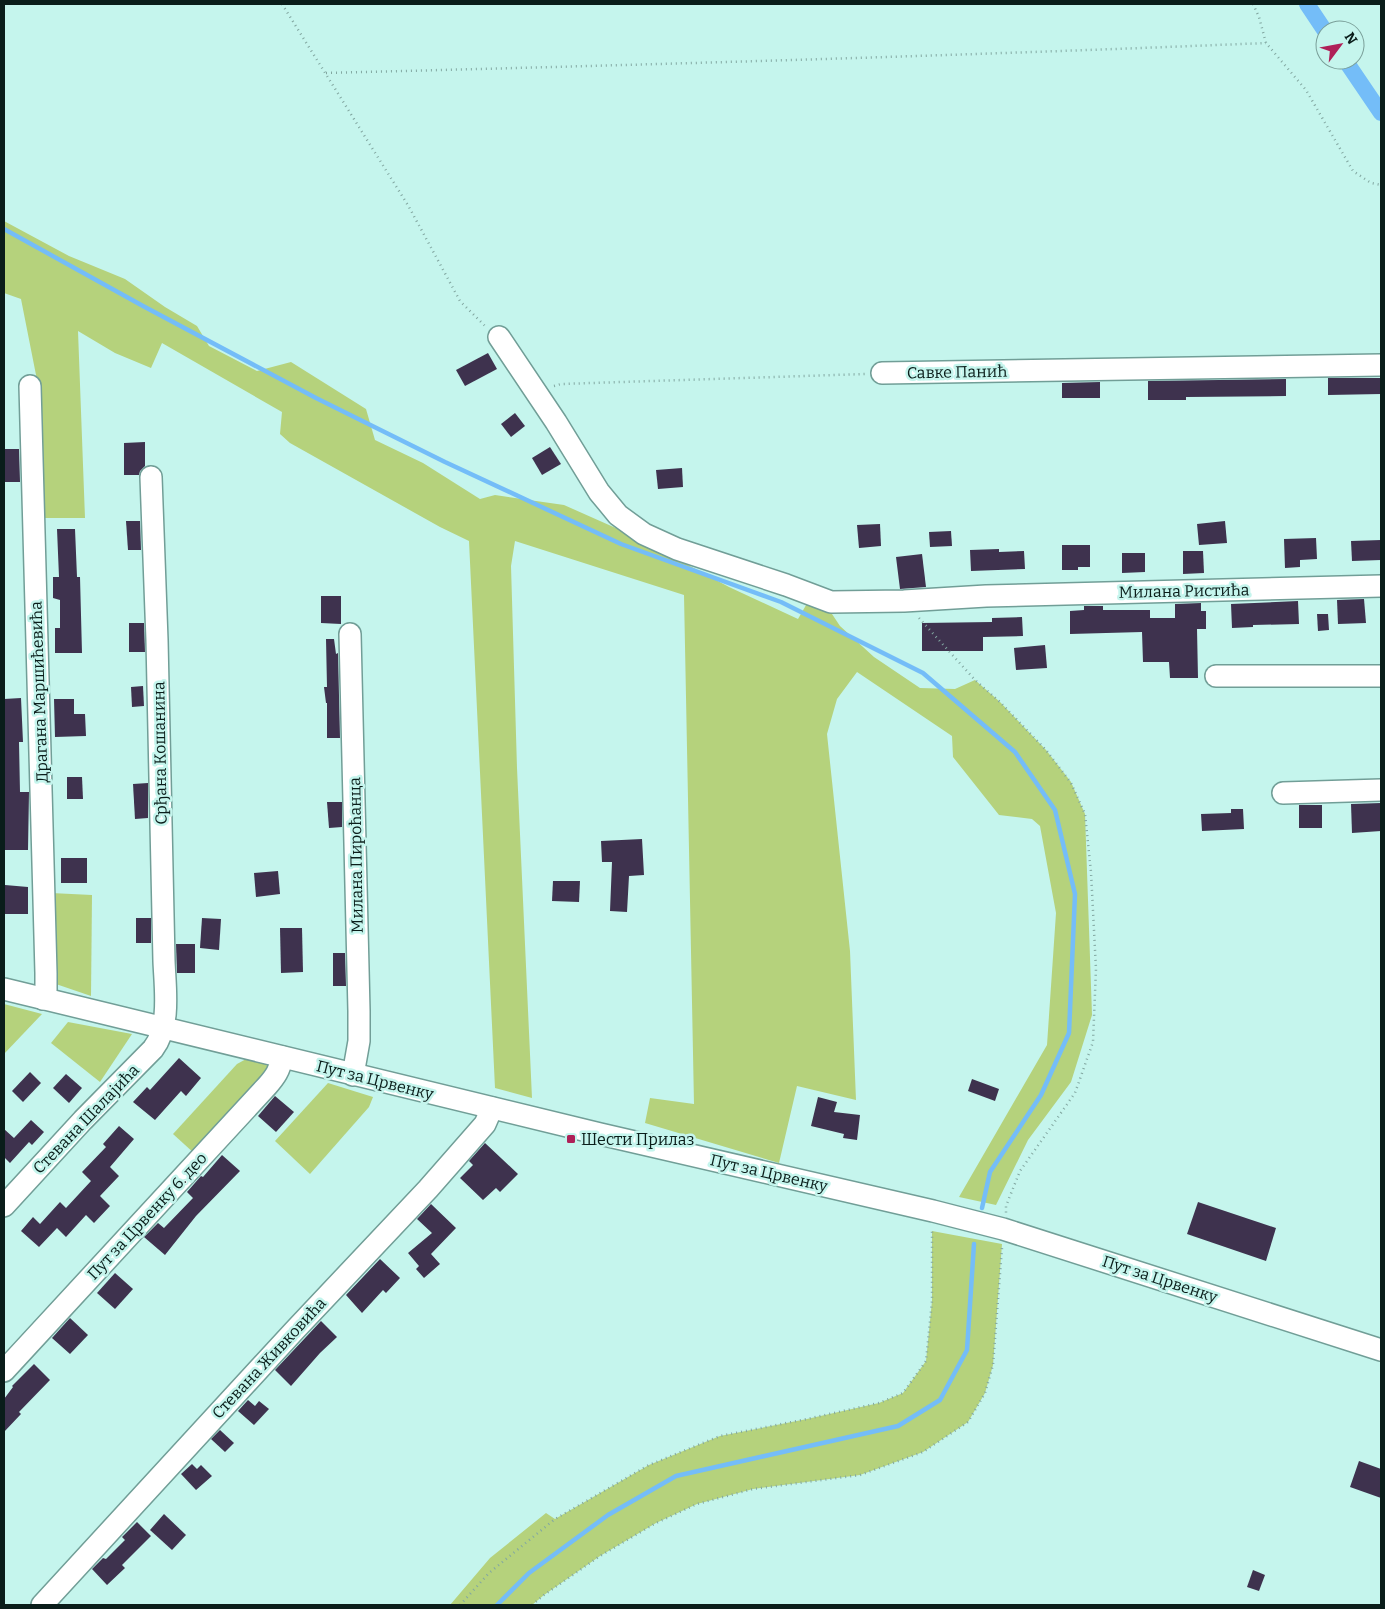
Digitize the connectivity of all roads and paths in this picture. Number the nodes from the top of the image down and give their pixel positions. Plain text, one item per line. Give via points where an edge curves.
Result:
1 (282, 4) edge
2 (1253, 4) edge
3 (1266, 43) junction
4 (326, 73) junction
5 (1381, 185) edge
6 (499, 337) joint
7 (1381, 365) edge
8 (882, 373) joint
9 (30, 386) dead end
10 (534, 391) junction
11 (151, 477) dead end
12 (1381, 586) edge
13 (904, 602) junction
14 (350, 634) dead end
15 (1216, 676) dead end
16 (1381, 676) edge
17 (1381, 790) edge
18 (1283, 793) dead end
19 (4, 989) edge
20 (43, 999) junction
21 (162, 1028) junction
22 (282, 1057) junction
23 (353, 1075) junction
24 (492, 1108) junction
25 (4, 1206) edge
26 (933, 1211) junction
27 (1003, 1229) junction
28 (1381, 1350) edge
29 (4, 1371) edge
30 (42, 1605) edge
31 (460, 1605) edge
32 (532, 1605) edge

1 - 4 path
2 - 3 path
3 - 4 path
3 - 5 path via 1306,90 1353,171 1371,183
4 - 6 path via 409,207 460,301
6 - 10 street, Милана Ристића
7 - 8 street, Савке Панић
8 - 10 path via 561,384
9 - 20 street, Драгана Маршићевића via 46,973
10 - 13 street, Милана Ристића via 599,492 618,515 644,534 676,549 831,602
11 - 21 street, Срђана Кошанина via 162,818 165,988
12 - 13 street, Милана Ристића via 986,596
13 - 27 path via 975,680 1046,750 1071,782 1085,814 1096,969 1093,1042 1075,1093 1020,1171 1006,1206
14 - 23 street, Милана Пироћанца via 359,1011 359,1042
15 - 16 street
17 - 18 street
19 - 20 street, Пут за Црвенку
20 - 21 street, Пут за Црвенку
21 - 22 street, Пут за Црвенку
21 - 25 street, Стевана Шалајића via 153,1049
22 - 23 street, Пут за Црвенку
22 - 29 street, Пут за Црвенку 6. део via 276,1076
23 - 24 street, Пут за Црвенку
24 - 26 street, Пут за Црвенку
24 - 30 street, Стевана Живковића via 485,1124 428,1189
26 - 27 street, Пут за Црвенку
26 - 31 path via 932,1301 926,1361 903,1393 880,1403 720,1436 649,1465 555,1519 489,1573
27 - 28 street, Пут за Црвенку
27 - 32 path via 993,1365 985,1393 968,1422 923,1452 860,1475 753,1489 697,1504 656,1523 600,1556

